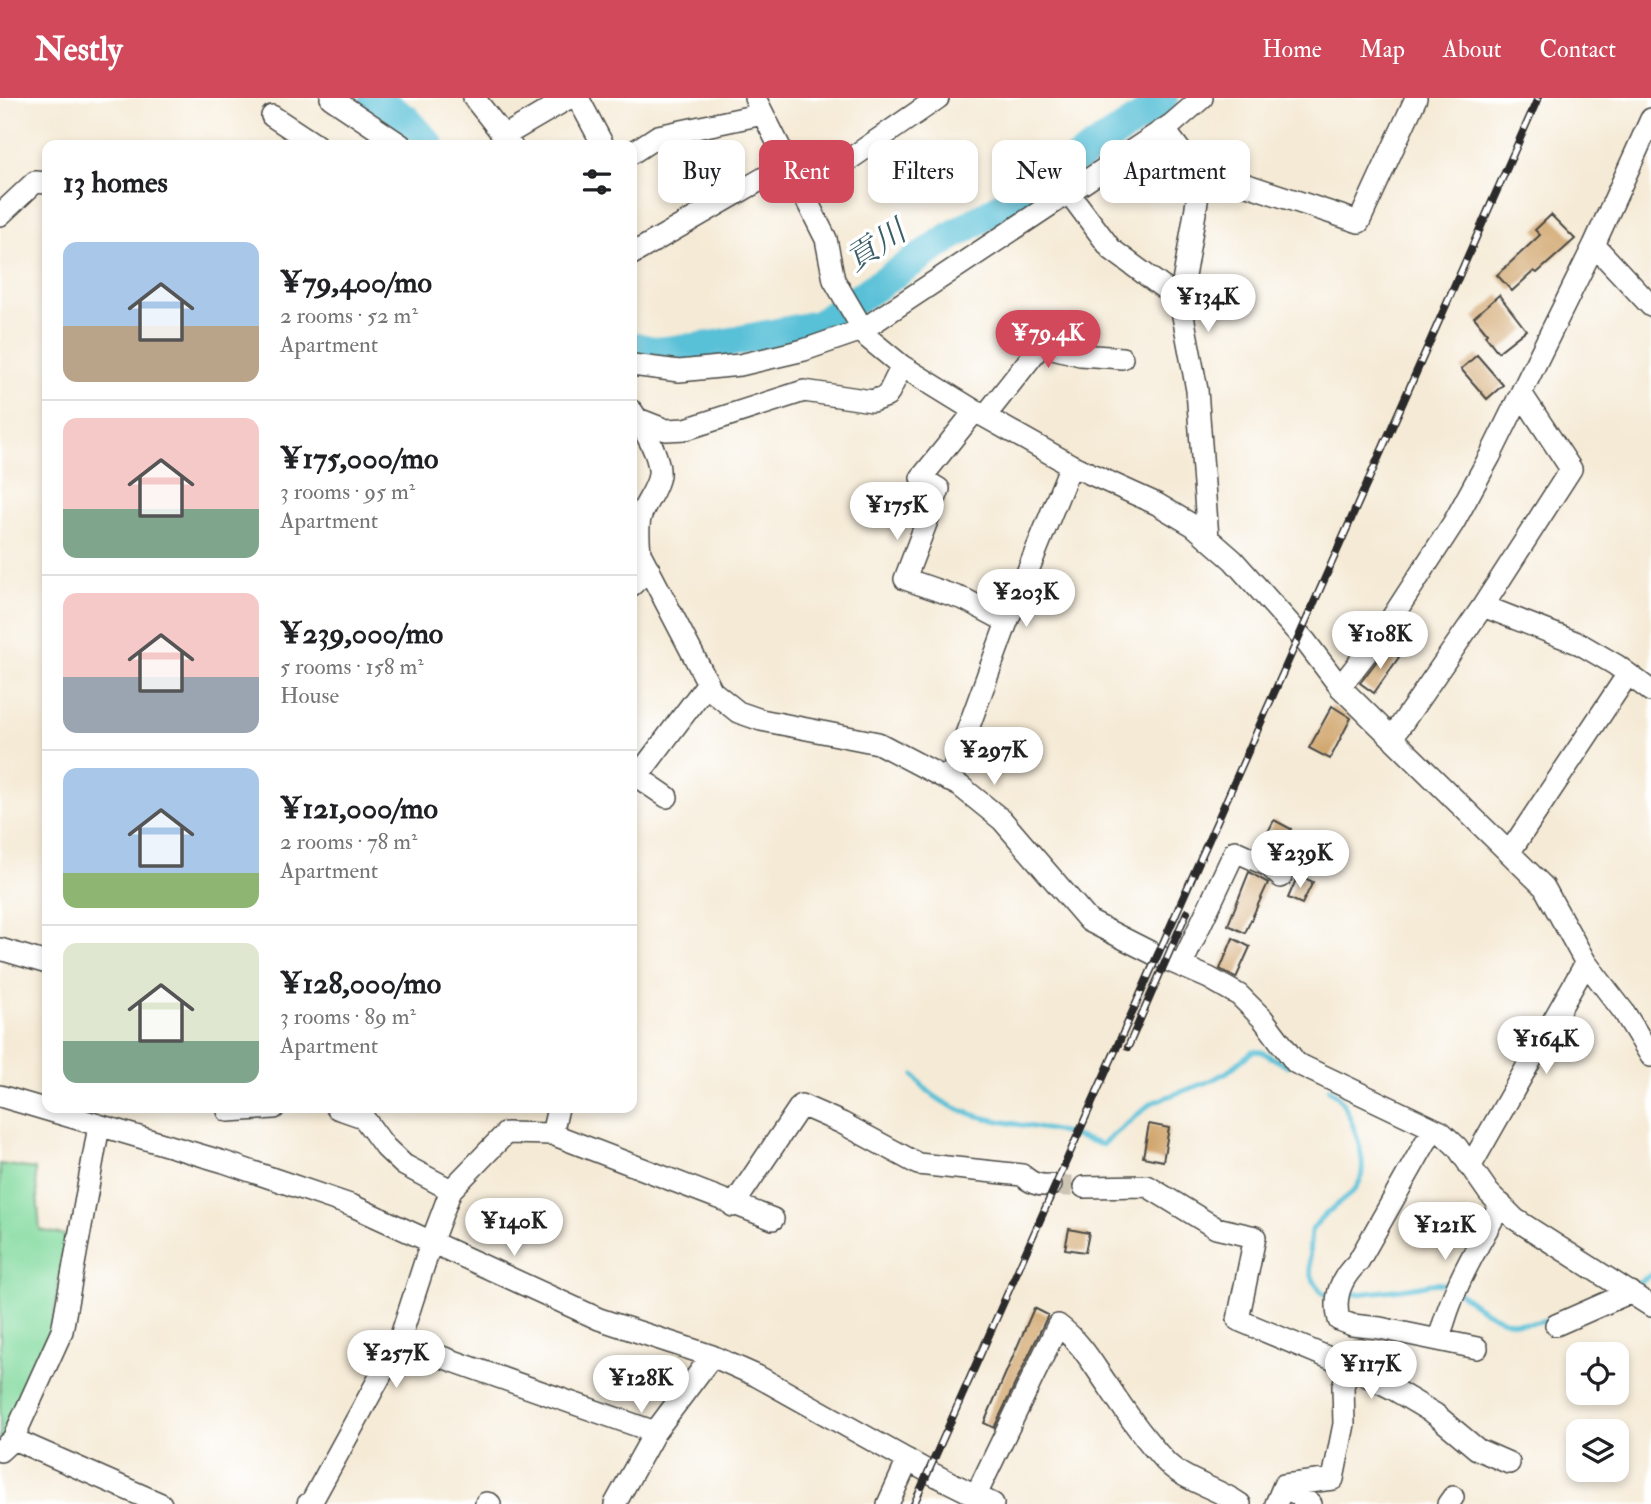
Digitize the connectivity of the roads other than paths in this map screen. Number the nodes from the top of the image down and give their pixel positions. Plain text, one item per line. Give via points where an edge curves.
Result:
1 (331, 98) edge
2 (474, 98) edge
3 (569, 98) edge
4 (578, 98) edge
5 (938, 98) edge
6 (1202, 98) edge
7 (1416, 98) edge
8 (759, 106) edge
9 (272, 116) dead end
10 (1651, 119) edge
11 (1164, 129) junction
12 (308, 140) edge
13 (394, 140) edge
14 (506, 140) edge
15 (508, 140) edge
16 (600, 140) edge
17 (776, 140) edge
18 (1172, 140) edge
19 (637, 150) edge
20 (854, 156) edge
21 (759, 181) edge
22 (1086, 181) edge
23 (42, 183) edge
24 (1250, 186) edge
25 (808, 203) edge
26 (1052, 203) edge
27 (1077, 203) edge
28 (1197, 203) edge
29 (0, 215) edge
30 (1594, 245) junction
31 (637, 251) edge
32 (1180, 300) junction
33 (1651, 306) edge
34 (860, 326) junction
35 (1122, 358) dead end
36 (637, 366) edge
37 (902, 366) junction
38 (1521, 393) junction
39 (980, 414) junction
40 (637, 416) edge
41 (637, 419) edge
42 (1071, 465) junction
43 (1208, 538) junction
44 (649, 569) junction
45 (637, 580) edge
46 (1483, 606) junction
47 (1007, 622) junction
48 (1628, 674) junction
49 (708, 683) junction
50 (1340, 687) junction
51 (1651, 691) edge
52 (1392, 738) junction
53 (637, 772) edge
54 (637, 776) edge
55 (950, 781) junction
56 (667, 797) dead end
57 (1509, 853) junction
58 (1281, 877) dead end
59 (0, 949) edge
60 (42, 962) edge
61 (1586, 963) junction
62 (1181, 966) junction
63 (1651, 1056) edge
64 (0, 1096) edge
65 (42, 1109) edge
66 (56, 1113) edge
67 (351, 1113) edge
68 (557, 1113) edge
69 (99, 1126) junction
70 (1433, 1129) junction
71 (552, 1134) junction
72 (1470, 1167) junction
73 (1051, 1185) tunnel mouth
74 (1084, 1186) tunnel mouth
75 (451, 1190) junction
76 (1501, 1205) junction
77 (733, 1206) junction
78 (773, 1219) dead end
79 (431, 1242) junction
80 (1630, 1292) junction
81 (1651, 1306) edge
82 (1556, 1325) dead end
83 (1440, 1340) junction
84 (399, 1342) junction
85 (1478, 1348) dead end
86 (712, 1356) junction
87 (1350, 1367) junction
88 (655, 1432) junction
89 (6, 1445) edge
90 (908, 1460) junction
91 (1510, 1463) dead end
92 (1280, 1495) edge
93 (985, 1499) edge
94 (313, 1503) edge
95 (161, 1504) edge
96 (615, 1504) edge
97 (888, 1504) edge
98 (1240, 1504) edge
99 (1311, 1504) edge

1 - 13 street
2 - 14 street
3 - 15 street
4 - 16 street
5 - 20 street
6 - 11 street
7 - 24 street via 1359,222
8 - 17 street
8 - 19 street via 658,136
9 - 12 street
10 - 30 street
11 - 18 street
11 - 22 street
21 - 31 street
23 - 29 street via 35,182
25 - 34 street via 826,239 834,280
26 - 34 street
27 - 32 street via 1111,249
28 - 32 street
30 - 33 street
30 - 38 street
32 - 43 street via 1198,390
34 - 36 street via 804,350 740,365 679,371
34 - 37 street
35 - 39 street via 1080,355 1041,345
37 - 39 street
37 - 40 street via 887,397 872,401 804,391 686,429 666,430
38 - 46 street via 1571,469
38 - 50 street via 1454,522 1382,633
39 - 42 street
39 - 47 street via 921,478 939,489 905,579 966,600
41 - 44 street via 652,445 660,473 641,514 639,530 640,553
42 - 43 street via 1157,504
42 - 47 street
43 - 50 street via 1300,634
44 - 45 street
44 - 49 street
46 - 48 street via 1580,644
46 - 52 street
47 - 55 street
48 - 51 street
48 - 57 street
49 - 53 street
49 - 55 street via 738,712 878,743
50 - 52 street
52 - 57 street
54 - 56 street
55 - 62 street via 1002,820 1089,921
57 - 61 street via 1544,887
58 - 62 street via 1269,866 1235,851
59 - 60 street
61 - 63 street
61 - 72 street
62 - 70 street via 1239,995 1296,1063
64 - 65 street
66 - 69 street
67 - 75 street via 363,1117 404,1165
68 - 71 street
69 - 79 street via 353,1206
69 - 89 street via 62,1331
70 - 72 street via 1457,1147
70 - 83 street via 1348,1271 1336,1297 1336,1309 1339,1320 1352,1325
71 - 75 street via 506,1133
71 - 77 street
72 - 76 street
73 - 77 street via 1040,1186 1022,1175 918,1164 801,1105
74 - 87 street via 1147,1186 1216,1228 1255,1237 1238,1320
75 - 79 street
76 - 80 street via 1515,1219
76 - 83 street via 1456,1285
77 - 78 street
79 - 84 street
79 - 86 street via 599,1319
80 - 81 street
80 - 82 street
83 - 85 street
84 - 88 street
84 - 94 street
86 - 88 street
86 - 90 street
87 - 91 street via 1435,1413 1477,1449
87 - 92 street via 1343,1386 1344,1424 1333,1479
88 - 96 street
89 - 95 street
90 - 93 street
90 - 97 street
92 - 99 street
93 - 98 street via 1058,1325 1076,1339 1131,1420 1167,1462

